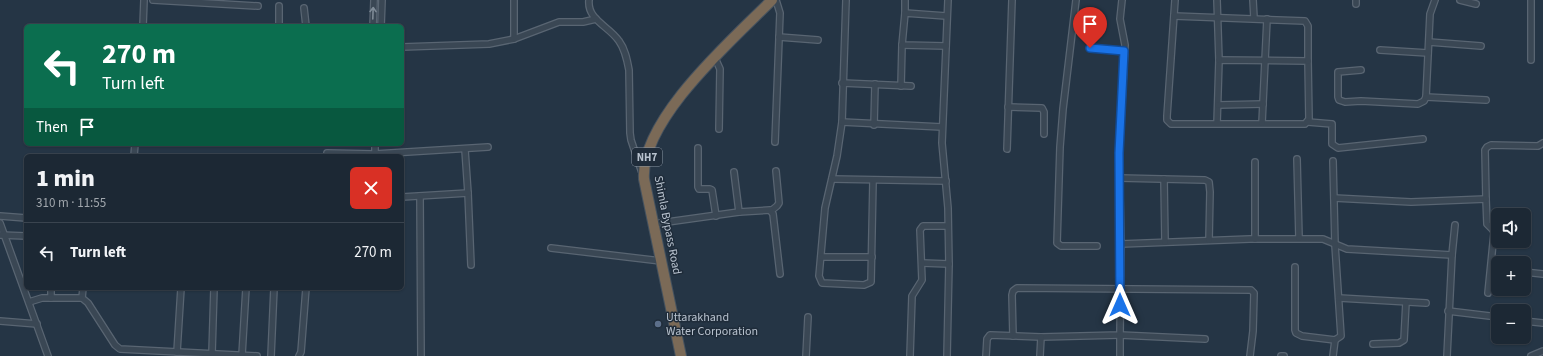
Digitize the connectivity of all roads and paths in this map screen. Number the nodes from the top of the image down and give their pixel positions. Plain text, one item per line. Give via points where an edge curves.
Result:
1 (144, 0) edge
2 (153, 0) edge
3 (374, 0) edge
4 (382, 0) edge
5 (514, 0) edge
6 (589, 0) edge
7 (772, 0) edge
8 (776, 0) edge
9 (846, 0) edge
10 (905, 0) edge
11 (948, 0) edge
12 (1012, 0) edge
13 (1076, 0) edge
14 (1122, 0) edge
15 (1175, 0) edge
16 (1217, 0) edge
17 (1254, 0) edge
18 (1435, 0) edge
19 (1460, 0) edge
20 (1531, 0) edge
21 (1476, 4) dead end
22 (258, 6) dead end
23 (279, 6) dead end
24 (304, 8) dead end
25 (905, 13) junction
26 (946, 16) junction
27 (1174, 16) junction
28 (1217, 18) junction
29 (1254, 18) junction
30 (596, 19) junction
31 (1267, 19) junction
32 (143, 24) edge
33 (279, 24) edge
34 (306, 24) edge
35 (373, 24) edge
36 (382, 24) edge
37 (779, 37) junction
38 (514, 39) junction
39 (818, 40) dead end
40 (1429, 42) junction
41 (404, 46) edge
42 (902, 46) junction
43 (946, 46) junction
44 (1481, 46) dead end
45 (1090, 48) dead end
46 (1380, 50) dead end
47 (1124, 51) junction
48 (1428, 53) junction
49 (715, 58) junction
50 (1219, 60) junction
51 (1265, 60) junction
52 (1531, 60) dead end
53 (1308, 61) junction
54 (1361, 70) dead end
55 (842, 83) junction
56 (875, 84) junction
57 (901, 86) junction
58 (911, 86) dead end
59 (1426, 97) junction
60 (1486, 100) dead end
61 (1218, 104) junction
62 (1263, 104) junction
63 (1008, 107) junction
64 (842, 122) junction
65 (1308, 122) junction
66 (1262, 123) junction
67 (874, 124) junction
68 (1217, 124) junction
69 (942, 127) junction
70 (719, 129) dead end
71 (1044, 134) dead end
72 (1424, 139) dead end
73 (775, 142) dead end
74 (1543, 143) edge
75 (488, 147) dead end
76 (698, 148) dead end
77 (1007, 149) dead end
78 (465, 150) junction
79 (327, 153) dead end
80 (351, 154) edge
81 (393, 154) edge
82 (1297, 159) dead end
83 (1333, 161) dead end
84 (1255, 162) dead end
85 (776, 171) dead end
86 (734, 172) dead end
87 (1119, 178) junction
88 (644, 179) junction
89 (832, 179) junction
90 (1164, 179) junction
91 (873, 181) junction
92 (946, 181) junction
93 (468, 193) junction
94 (420, 196) junction
95 (404, 197) edge
96 (1334, 198) junction
97 (1486, 199) junction
98 (772, 210) junction
99 (739, 212) junction
100 (0, 216) edge
101 (716, 216) junction
102 (24, 218) edge
103 (0, 223) edge
104 (653, 224) junction
105 (1455, 225) dead end
106 (948, 226) junction
107 (3, 236) edge
108 (24, 236) edge
109 (1255, 238) junction
110 (1299, 238) junction
111 (1209, 240) junction
112 (1165, 242) junction
113 (1121, 244) junction
114 (1336, 245) junction
115 (1097, 246) dead end
116 (551, 248) dead end
117 (1452, 255) junction
118 (821, 258) junction
119 (872, 258) junction
120 (662, 261) junction
121 (922, 263) junction
122 (471, 264) dead end
123 (949, 264) junction
124 (1295, 267) dead end
125 (1531, 273) edge
126 (780, 274) dead end
127 (1543, 274) edge
128 (24, 289) edge
129 (1120, 289) junction
130 (24, 290) edge
131 (51, 290) edge
132 (83, 290) edge
133 (181, 290) edge
134 (214, 290) edge
135 (246, 290) edge
136 (274, 290) edge
137 (306, 290) edge
138 (1488, 293) dead end
139 (51, 298) junction
140 (82, 298) junction
141 (1339, 298) junction
142 (29, 302) junction
143 (1406, 302) junction
144 (1426, 303) dead end
145 (1448, 311) junction
146 (1491, 316) edge
147 (808, 317) dead end
148 (0, 321) edge
149 (1531, 322) edge
150 (1543, 323) edge
151 (37, 324) junction
152 (1120, 335) junction
153 (1013, 336) junction
154 (1041, 337) junction
155 (1205, 339) dead end
156 (1335, 340) junction
157 (1373, 344) dead end
158 (177, 352) junction
159 (1543, 352) edge
160 (212, 353) junction
161 (242, 355) junction
162 (49, 356) edge
163 (257, 356) edge
164 (271, 356) edge
165 (299, 356) edge
166 (421, 356) edge
167 (681, 356) edge
168 (806, 356) edge
169 (910, 356) edge
170 (947, 356) edge
171 (986, 356) edge
172 (1040, 356) edge
173 (1120, 356) edge
174 (1250, 356) edge
175 (1334, 356) edge
176 (1447, 356) edge
177 (1531, 356) edge

1 - 32 street
2 - 22 street
35 -> 3 street
4 - 36 street
5 - 38 street
6 - 30 street via 589,10
7 - 49 highway, Shimla Bypass Road / NH7
8 - 37 street via 780,9
9 - 55 street
10 - 25 street
11 - 26 street
12 - 63 street
13 - 115 street via 1060,147 1057,243 1061,246
14 - 47 street via 1120,19 1125,39
15 - 27 street
16 - 28 street
17 - 29 street
18 - 40 street via 1430,14
19 - 21 street
20 - 52 street
23 - 33 street
24 - 34 street
25 - 26 street
25 - 42 street
26 - 43 street
27 - 28 street
27 - 68 street via 1167,120 1175,125
28 - 29 street
28 - 50 street
29 - 31 street
30 - 38 street via 559,22
30 - 88 street via 618,39 627,59 631,140
31 - 51 street
31 - 53 street via 1305,21 1308,26
37 - 39 street
37 - 73 street
38 - 41 street via 489,44
40 - 44 street
40 - 48 street
42 - 43 street
42 - 57 street
43 - 69 street
45 - 47 street
46 - 48 street
47 - 87 street
48 - 59 street
49 - 70 street via 720,69
49 - 88 highway, Shimla Bypass Road / NH7 via 684,91 654,136 647,154
50 - 51 street
50 - 61 street
51 - 53 street
51 - 62 street
53 - 65 street
54 - 59 street via 1338,72 1339,100 1418,104
55 - 56 street
55 - 64 street
56 - 57 street
56 - 67 street
57 - 58 street
59 - 60 street
61 - 62 street
61 - 68 street
62 - 66 street
63 - 71 street via 1042,108
63 - 77 street
64 - 67 street
64 - 89 street
65 - 66 street
65 - 72 street via 1332,124 1332,144 1338,148
66 - 68 street
67 - 69 street
69 - 92 street
74 - 97 street via 1538,146 1487,147
75 - 78 street
76 - 101 street via 698,187 712,190
78 - 81 street
78 - 93 street
79 - 80 street
82 - 110 street
83 - 96 street
84 - 109 street
85 - 98 street via 778,203
86 - 99 street
87 - 90 street
87 - 113 street
88 - 104 highway, Shimla Bypass Road / NH7
89 - 91 street
89 - 118 street via 825,208
90 - 111 street via 1200,179 1209,182
90 - 112 street
91 - 92 street
91 - 119 street
92 - 106 street
93 - 94 street
93 - 122 street
94 - 95 street
94 - 166 street
96 - 97 street via 1411,202
96 - 114 street
97 - 138 street via 1487,224 1494,233
98 - 99 street
98 - 126 street
99 - 101 street
100 - 102 street
101 - 104 street
103 - 107 street
104 - 120 highway, Shimla Bypass Road / NH7
105 - 117 street
106 - 121 street via 920,228
106 - 123 street
107 - 108 street
107 - 128 street
109 - 110 street
109 - 111 street
110 - 114 street via 1323,238
111 - 112 street
112 - 113 street
113 - 129 street
114 - 117 street via 1347,249
114 - 141 street
116 - 120 street
117 - 145 street
118 - 119 street
118 - 119 street via 819,276 822,283 864,285 871,282
120 - 167 highway, Shimla Bypass Road / NH7
121 - 123 street
121 - 169 street via 922,280 912,296
123 - 170 street
124 - 156 street via 1296,333
125 - 127 street
129 - 152 street
129 - 153 street via 1015,289 1012,295
129 - 174 street via 1252,291 1253,331
130 - 142 street
131 - 139 street
132 - 140 street
133 - 158 street
134 - 160 street
135 - 161 street
136 - 164 street
137 - 165 street
139 - 140 street
139 - 142 street
140 - 158 street via 88,303 117,348
141 - 143 street
141 - 156 street via 1341,336
142 - 151 street
143 - 144 street
143 - 157 street via 1404,340 1399,343
145 - 146 street
145 - 176 street
147 - 168 street
148 - 151 street
149 - 150 street
151 - 162 street
152 - 154 street
152 - 155 street
152 - 173 street
153 - 154 street
153 - 171 street via 988,336
154 - 172 street
156 - 175 street
158 - 160 street
159 - 177 street
160 - 161 street
161 - 163 street

